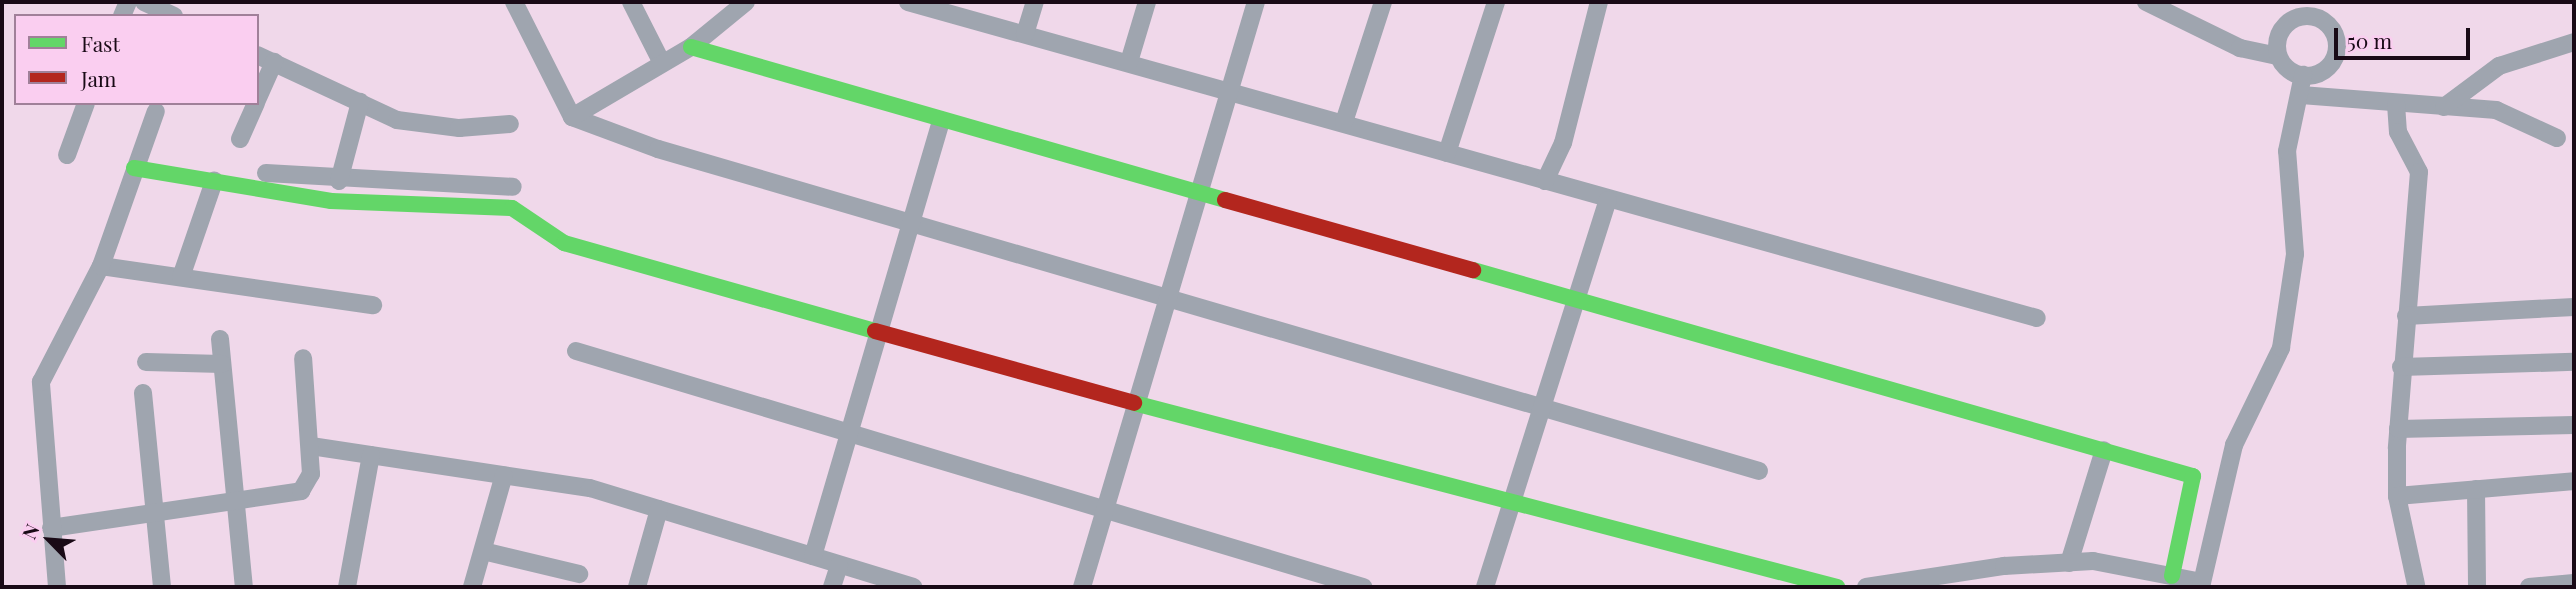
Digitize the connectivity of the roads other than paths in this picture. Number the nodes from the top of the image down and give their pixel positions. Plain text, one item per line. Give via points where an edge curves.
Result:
1 (144, 2) edge
2 (514, 2) edge
3 (631, 2) edge
4 (746, 2) edge
5 (908, 2) edge
6 (1035, 2) edge
7 (1147, 2) edge
8 (1256, 2) edge
9 (1383, 2) edge
10 (1496, 2) edge
11 (1599, 2) edge
12 (2147, 2) edge
13 (2320, 10) edge
14 (170, 14) edge
15 (1026, 34) junction
16 (2574, 42) edge
17 (691, 47) junction
18 (2278, 56) junction
19 (265, 58) edge
20 (1129, 61) junction
21 (662, 63) junction
22 (2303, 75) junction
23 (259, 87) edge
24 (1230, 89) junction
25 (2301, 95) junction
26 (360, 102) junction
27 (2396, 104) junction
28 (85, 105) edge
29 (254, 105) edge
30 (2444, 107) junction
31 (156, 111) dead end
32 (572, 117) junction
33 (941, 120) junction
34 (1344, 122) junction
35 (510, 124) dead end
36 (2557, 138) dead end
37 (240, 139) dead end
38 (1447, 153) junction
39 (67, 155) dead end
40 (134, 168) junction
41 (266, 173) dead end
42 (214, 181) junction
43 (338, 181) junction
44 (1545, 181) junction
45 (513, 187) dead end
46 (1198, 197) junction
47 (1608, 200) junction
48 (913, 225) junction
49 (101, 266) junction
50 (181, 277) junction
51 (1167, 300) junction
52 (1576, 302) junction
53 (373, 305) dead end
54 (2574, 307) edge
55 (2406, 316) junction
56 (2037, 318) dead end
57 (881, 332) junction
58 (220, 339) dead end
59 (576, 351) dead end
60 (303, 358) dead end
61 (146, 362) dead end
62 (2574, 362) edge
63 (222, 364) junction
64 (2401, 367) junction
65 (143, 393) dead end
66 (1136, 404) junction
67 (1542, 407) junction
68 (2574, 425) edge
69 (2398, 429) junction
70 (852, 433) junction
71 (312, 446) junction
72 (2104, 450) junction
73 (371, 455) junction
74 (1759, 471) dead end
75 (504, 475) junction
76 (2574, 481) edge
77 (2476, 489) junction
78 (2397, 496) junction
79 (234, 500) junction
80 (1511, 506) junction
81 (659, 509) junction
82 (1106, 509) junction
83 (154, 512) junction
84 (51, 528) junction
85 (482, 551) junction
86 (813, 556) junction
87 (2069, 563) junction
88 (839, 565) junction
89 (579, 575) dead end
90 (2172, 576) junction
91 (2574, 583) edge
92 (2201, 585) edge
93 (2416, 585) dead end
94 (57, 587) edge
95 (162, 587) edge
96 (244, 587) edge
97 (347, 587) edge
98 (472, 587) edge
99 (637, 587) edge
100 (832, 587) edge
101 (913, 587) edge
102 (1082, 587) edge
103 (1363, 587) edge
104 (1485, 587) edge
105 (1837, 587) edge
106 (1866, 587) edge
107 (2477, 587) edge
108 (2529, 587) edge

1 - 14 street
2 - 32 street
3 - 21 street
4 - 17 street
5 - 15 street
6 - 15 street
7 - 20 street
8 - 24 street
9 - 34 street
10 - 38 street
11 - 44 street via 1563,143
12 - 18 street via 2240,48
13 - 18 street via 2288,21 2276,43
13 - 22 street via 2333,30 2336,55 2319,73
15 - 20 street
16 - 30 street via 2499,66
17 - 21 street
17 - 33 street
18 - 22 street
19 - 23 street
19 - 26 street
20 - 24 street
21 - 32 street
22 - 25 street
24 - 34 street
24 - 46 street
25 - 27 street
25 - 92 street via 2288,139 2286,192 2295,254 2281,348 2234,445
26 - 35 street via 397,120 459,128
26 - 43 street
27 - 30 street
27 - 55 street via 2398,132 2419,172
28 - 39 street
29 - 37 street
30 - 36 street via 2496,110
31 - 40 street
32 - 48 street via 659,149
33 - 46 street
33 - 48 street
34 - 38 street
38 - 44 street
40 - 42 street
40 - 49 street
41 - 43 street
42 - 50 street
42 - 57 street via 331,201 512,208 564,243
43 - 45 street
44 - 47 street
46 - 51 street
46 - 52 street
47 - 52 street
47 - 56 street
48 - 51 street
48 - 57 street
49 - 50 street
49 - 84 street via 41,382
50 - 53 street
51 - 66 street
51 - 67 street
52 - 67 street
52 - 72 street
54 - 55 street
55 - 64 street
57 - 66 street
57 - 70 street
58 - 63 street
59 - 70 street
60 - 71 street
61 - 63 street
62 - 64 street
63 - 79 street
64 - 69 street
65 - 83 street
66 - 80 street
66 - 82 street
67 - 74 street
67 - 80 street
68 - 69 street
69 - 78 street
70 - 82 street
70 - 86 street
71 - 73 street
71 - 79 street via 311,474 301,491
72 - 87 street
72 - 90 street via 2193,476
73 - 75 street
73 - 97 street
75 - 81 street via 590,488
75 - 85 street
76 - 77 street
77 - 78 street
77 - 107 street
78 - 93 street
79 - 83 street
79 - 96 street
80 - 104 street
80 - 105 street
81 - 86 street
81 - 99 street
82 - 102 street
82 - 103 street
83 - 84 street
83 - 95 street
84 - 94 street
85 - 89 street
85 - 98 street
86 - 88 street
87 - 90 street
87 - 106 street
88 - 100 street
88 - 101 street
90 - 92 street
91 - 108 street

